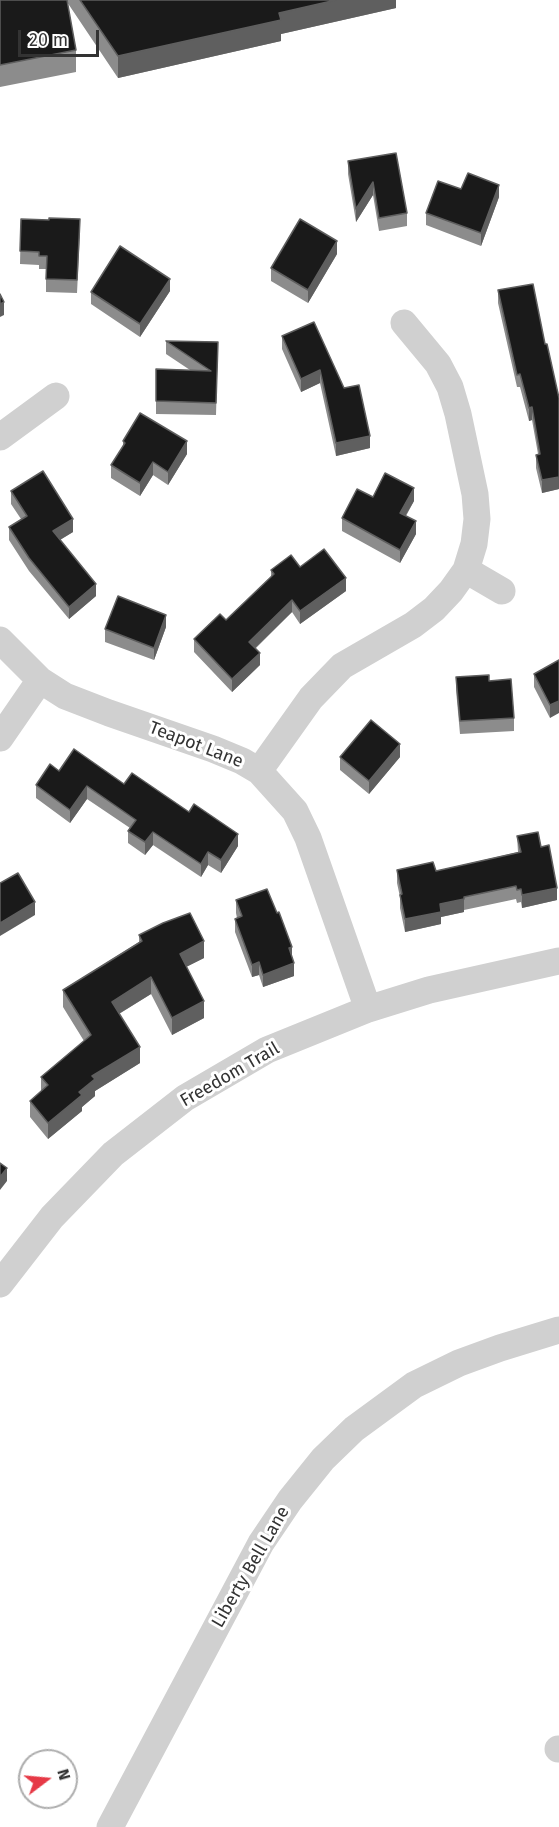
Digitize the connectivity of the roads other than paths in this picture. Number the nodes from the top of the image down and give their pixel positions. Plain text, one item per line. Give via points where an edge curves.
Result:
1 (405, 323) dead end
2 (56, 396) dead end
3 (0, 437) edge
4 (466, 570) junction
5 (502, 591) dead end
6 (0, 640) edge
7 (40, 680) junction
8 (0, 738) edge
9 (259, 771) junction
10 (559, 961) edge
11 (368, 1009) junction
12 (0, 1284) edge
13 (559, 1330) edge
14 (110, 1827) edge

1 - 4 street via 438,364 458,414 477,519
2 - 3 street
4 - 5 street
4 - 9 street via 434,609 342,666 311,698
6 - 7 street, Teapot Lane
7 - 8 street
7 - 9 street, Teapot Lane via 65,696 213,749
9 - 11 street, Teapot Lane via 295,811 308,838
10 - 11 street, Freedom Trail via 429,990
11 - 12 street, Freedom Trail via 267,1050 185,1098 113,1154 52,1217
13 - 14 street, Liberty Bell Lane via 459,1363 414,1385 354,1429 324,1459 261,1543

